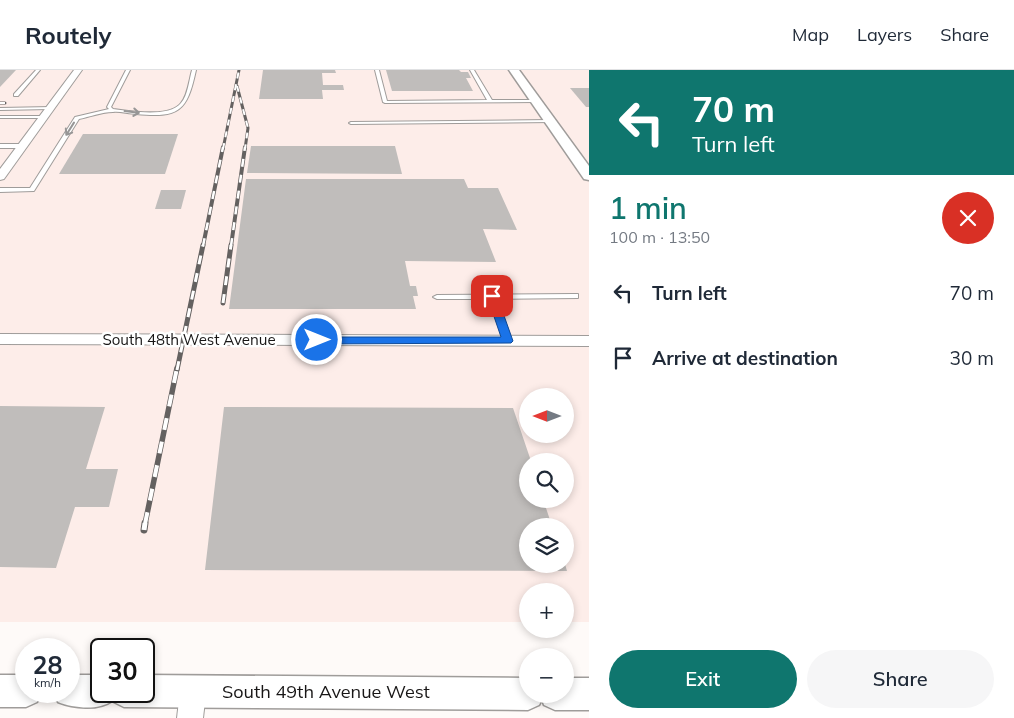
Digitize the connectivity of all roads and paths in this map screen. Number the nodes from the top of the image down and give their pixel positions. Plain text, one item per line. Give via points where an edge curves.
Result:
1 (38, 70) edge
2 (78, 70) edge
3 (128, 70) edge
4 (194, 70) edge
5 (377, 70) edge
6 (472, 70) edge
7 (514, 70) edge
8 (16, 95) dead end
9 (536, 100) junction
10 (491, 102) junction
11 (0, 109) edge
12 (112, 110) junction
13 (47, 112) junction
14 (0, 117) edge
15 (6, 117) junction
16 (550, 121) junction
17 (351, 123) dead end
18 (0, 124) edge
19 (0, 146) edge
20 (23, 146) junction
21 (589, 176) edge
22 (0, 177) edge
23 (0, 190) edge
24 (32, 190) joint
25 (492, 296) junction
26 (575, 296) dead end
27 (437, 297) dead end
28 (0, 339) edge
29 (508, 341) junction
30 (589, 341) edge
31 (0, 691) edge
32 (15, 691) edge
33 (519, 694) edge
34 (574, 694) edge
35 (589, 694) edge
36 (155, 697) edge
37 (192, 705) edge

1 - 8 lane
2 - 13 street
3 - 12 lane via 110,102
12 -> 4 lane via 141,114 172,112 184,102
5 - 10 lane via 385,102
6 - 10 lane
7 - 9 street
9 - 10 lane
9 - 16 street
11 - 13 lane
12 -> 24 lane via 77,118
13 - 15 lane
13 - 20 street
14 - 15 lane
15 - 18 lane
16 - 17 lane
16 - 21 street
19 - 20 lane
20 - 22 street
23 - 24 lane
25 - 26 lane
25 - 27 lane
25 - 29 lane
28 - 29 street, South 48th West Avenue
29 - 30 street, South 48th West Avenue
31 - 32 street
33 - 37 street, South 49th Avenue West
34 - 35 street
36 - 37 street, South 49th Avenue West

